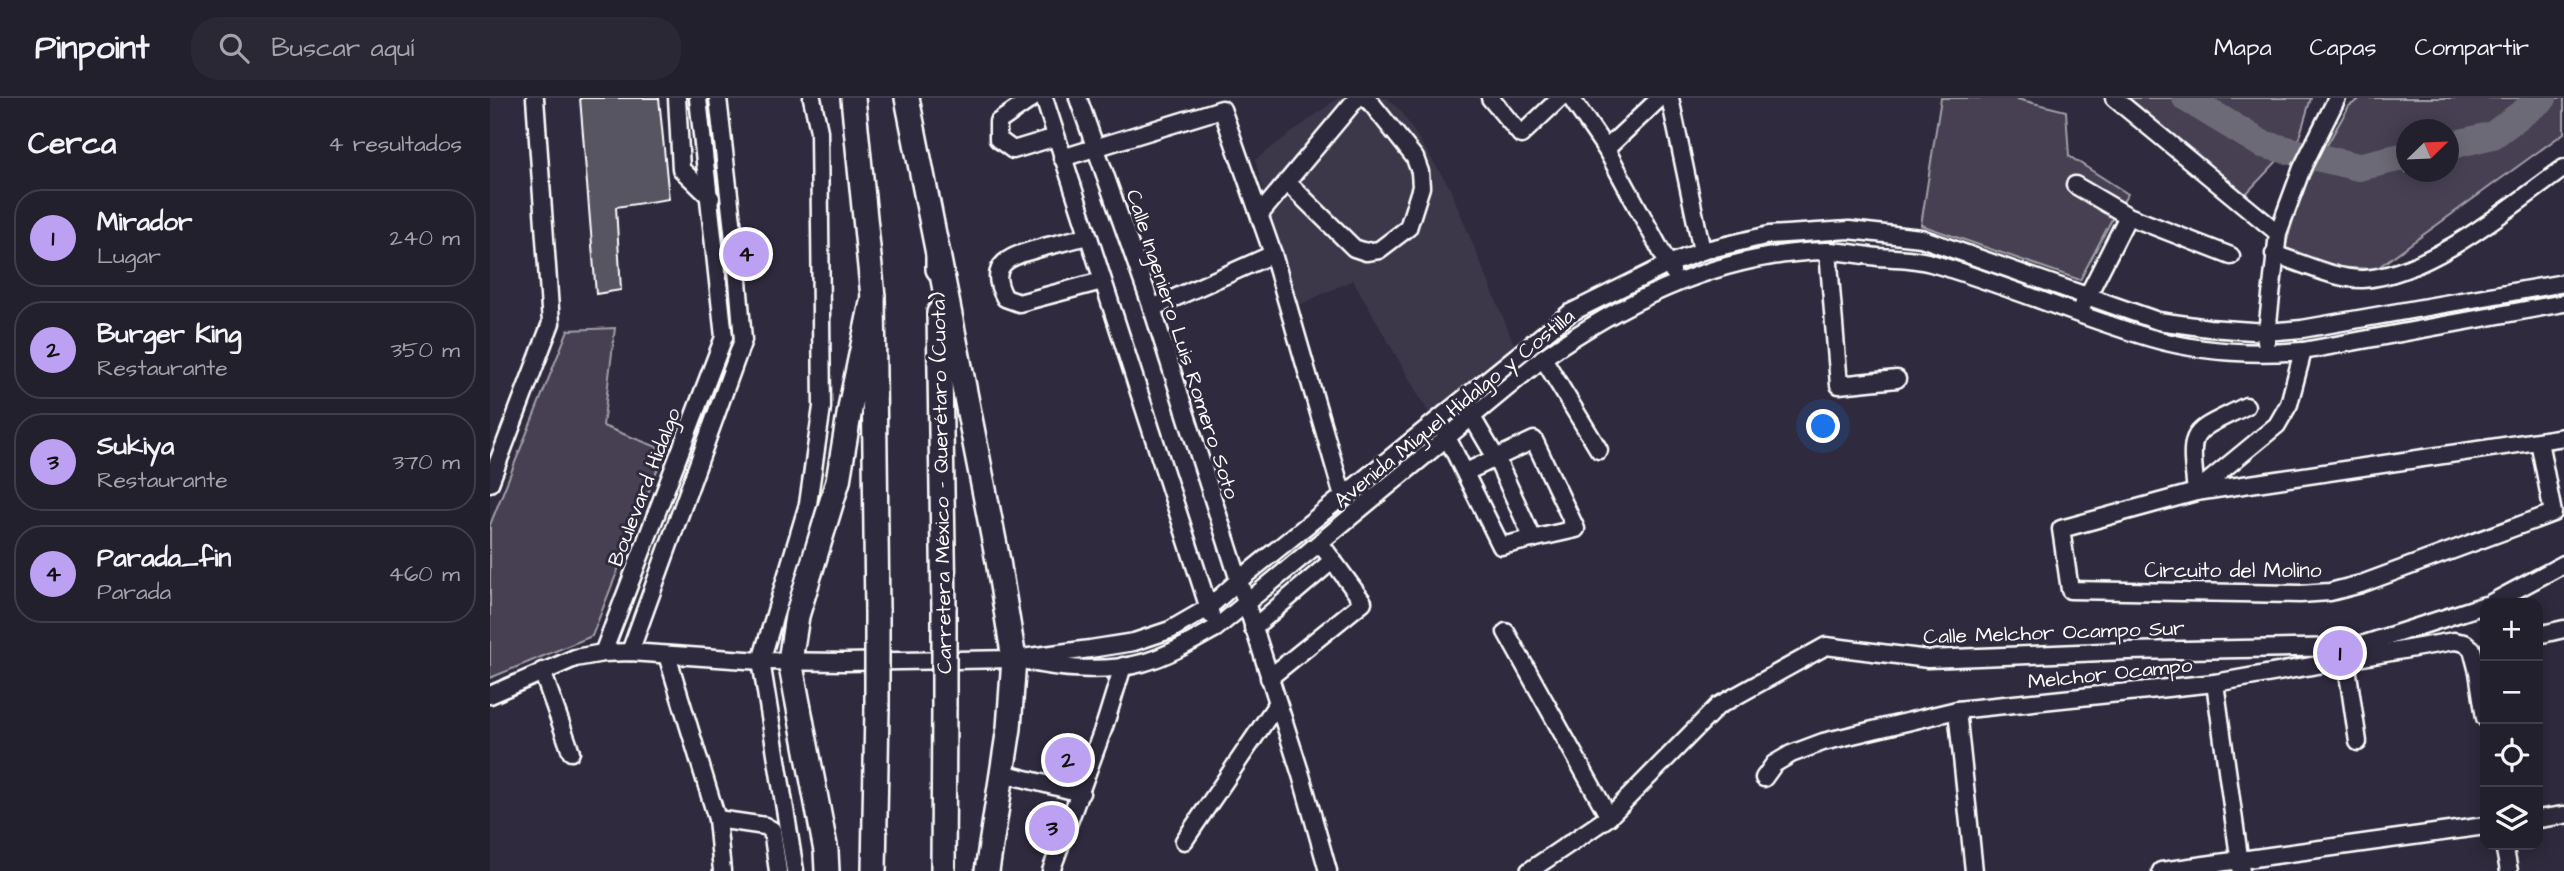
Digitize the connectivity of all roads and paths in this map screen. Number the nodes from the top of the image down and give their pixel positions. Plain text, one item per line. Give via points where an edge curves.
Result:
1 (536, 98) edge
2 (677, 98) edge
3 (698, 98) edge
4 (718, 98) edge
5 (812, 98) edge
6 (853, 98) edge
7 (906, 98) edge
8 (1033, 98) edge
9 (1044, 98) edge
10 (1078, 98) edge
11 (1357, 98) edge
12 (1367, 98) edge
13 (1490, 98) edge
14 (1560, 98) edge
15 (1570, 98) edge
16 (1660, 98) edge
17 (1670, 98) edge
18 (2114, 98) edge
19 (2334, 104) edge
20 (1056, 137) junction
21 (1094, 149) junction
22 (1606, 149) junction
23 (1062, 158) junction
24 (2564, 168) edge
25 (1287, 182) junction
26 (2076, 185) dead end
27 (708, 198) junction
28 (730, 202) junction
29 (1260, 214) junction
30 (2128, 216) junction
31 (2278, 233) junction
32 (1087, 236) junction
33 (1702, 251) junction
34 (1828, 251) junction
35 (938, 254) junction
36 (1273, 254) junction
37 (2274, 254) junction
38 (2231, 256) dead end
39 (1669, 264) junction
40 (1102, 281) junction
41 (1678, 282) junction
42 (2564, 283) edge
43 (2088, 296) junction
44 (873, 297) junction
45 (2564, 303) edge
46 (1152, 308) junction
47 (2079, 314) junction
48 (2266, 332) junction
49 (2303, 351) junction
50 (2265, 354) junction
51 (1543, 358) junction
52 (1897, 379) dead end
53 (2246, 406) dead end
54 (1472, 417) junction
55 (1439, 420) junction
56 (1448, 437) junction
57 (2564, 437) edge
58 (2539, 441) junction
59 (1599, 450) dead end
60 (1496, 458) junction
61 (1466, 472) junction
62 (490, 483) edge
63 (668, 483) junction
64 (690, 491) junction
65 (2196, 492) junction
66 (1343, 496) junction
67 (1534, 540) junction
68 (1320, 543) junction
69 (1333, 560) junction
70 (2564, 564) edge
71 (1238, 580) junction
72 (2500, 598) edge
73 (1245, 604) junction
74 (2480, 607) edge
75 (1208, 608) junction
76 (1216, 628) junction
77 (1253, 628) junction
78 (2564, 629) edge
79 (1506, 632) dead end
80 (2543, 634) edge
81 (2478, 647) edge
82 (630, 652) junction
83 (603, 653) junction
84 (667, 655) junction
85 (1014, 659) junction
86 (2346, 660) junction
87 (761, 661) junction
88 (790, 661) junction
89 (1123, 666) junction
90 (542, 671) junction
91 (1269, 678) junction
92 (2480, 680) edge
93 (2215, 683) junction
94 (490, 695) edge
95 (1278, 704) junction
96 (1956, 710) junction
97 (2358, 742) dead end
98 (571, 752) dead end
99 (1002, 773) junction
100 (1764, 778) dead end
101 (1081, 793) junction
102 (2564, 815) edge
103 (1609, 817) junction
104 (2543, 818) edge
105 (717, 820) junction
106 (2480, 827) edge
107 (1184, 841) dead end
108 (2505, 850) edge
109 (2241, 866) edge
110 (722, 871) edge
111 (778, 871) edge
112 (795, 871) edge
113 (827, 871) edge
114 (874, 871) edge
115 (943, 871) edge
116 (987, 871) edge
117 (1051, 871) edge
118 (1328, 871) edge
119 (1528, 871) edge
120 (1974, 871) edge
121 (2161, 871) edge
122 (2509, 871) edge

1 - 62 street via 551,323
2 - 27 street via 681,169
3 - 27 street
4 - 28 street
5 - 87 street via 819,131 822,407 808,504
6 - 44 highway
7 - 35 highway, Carretera México - Querétaro (Cuota)
8 - 20 street via 998,122 998,139 1013,150
9 - 20 street
10 - 21 street, Calle Ingeniero Luis Romero Soto
11 - 25 street
12 - 25 street via 1415,158 1420,172 1421,187 1408,228 1379,250 1354,248
13 - 14 street via 1521,135
15 - 22 street
16 - 22 street
17 - 33 street
18 - 31 street
19 - 31 street via 2302,168
20 - 23 street
21 - 23 street
21 - 29 street via 1222,109
21 - 46 street, Calle Ingeniero Luis Romero Soto
22 - 39 street
23 - 32 street
24 - 37 street via 2440,254 2389,274 2361,279 2337,275
25 - 29 street
26 - 30 street
27 - 28 street
27 - 63 street, Boulevard Hidalgo via 724,337
28 - 64 street, Boulevard Hidalgo via 743,340
29 - 36 street
30 - 38 street
30 - 43 street
31 - 37 street
32 - 40 street
32 - 40 street via 1010,256 1000,267 998,286 1005,298 1019,303
33 - 39 street, Avenida Miguel Hidalgo y Costilla
33 - 43 street, Avenida Miguel Hidalgo y Costilla via 1769,235 1849,230 1921,238
34 - 41 street, Avenida Miguel Hidalgo y Costilla via 1777,254
34 - 47 street, Avenida Miguel Hidalgo y Costilla via 1928,262
34 - 52 street via 1839,385
35 - 85 highway
35 - 115 highway, Carretera México - Querétaro (Cuota), bridge
36 - 46 street
36 - 66 street
37 - 48 street
39 - 41 street
39 - 55 street, Avenida Miguel Hidalgo y Costilla via 1570,313
40 - 75 street
41 - 51 street, Avenida Miguel Hidalgo y Costilla via 1585,328
42 - 48 street, Avenida Miguel Hidalgo y Costilla
43 - 47 street
43 - 48 street, Avenida Miguel Hidalgo y Costilla via 2158,321
44 - 88 highway via 838,481 797,616
44 - 114 highway, bridge
45 - 49 street, Avenida Miguel Hidalgo y Costilla
46 - 71 street, Calle Ingeniero Luis Romero Soto
47 - 50 street, Avenida Miguel Hidalgo y Costilla via 2153,339
48 - 50 street
49 - 50 street, Avenida Miguel Hidalgo y Costilla
49 - 65 street, Circuito del Molino via 2289,404 2277,425
51 - 54 street, Avenida Miguel Hidalgo y Costilla
51 - 59 street
53 - 65 street via 2200,429 2193,438
54 - 56 street, Avenida Miguel Hidalgo y Costilla
54 - 60 street
55 - 56 street
55 - 66 street, Avenida Miguel Hidalgo y Costilla
56 - 61 street
56 - 68 street, Avenida Miguel Hidalgo y Costilla
57 - 58 street, Circuito del Molino
58 - 65 street, Circuito del Molino
58 - 65 street, Circuito del Molino via 2553,513 2361,584 2300,594 2070,590 2062,529
60 - 61 street
60 - 67 street
60 - 67 street via 1534,440 1576,529
61 - 67 street via 1501,546
63 - 64 street
63 - 83 street, Boulevard Hidalgo
64 - 82 street, Boulevard Hidalgo
66 - 71 street, Avenida Miguel Hidalgo y Costilla
68 - 69 street
68 - 73 street, Avenida Miguel Hidalgo y Costilla
69 - 77 street
69 - 91 street via 1363,602
70 - 72 street
71 - 73 street, Calle Ingeniero Luis Romero Soto
71 - 75 street, Avenida Miguel Hidalgo y Costilla
73 - 76 street, Avenida Miguel Hidalgo y Costilla
73 - 77 street, Calle Ingeniero Luis Romero Soto
74 - 103 street, Calle Melchor Ocampo Sur via 2355,648 1928,659 1826,646 1718,706
75 - 76 street
75 - 85 street, Avenida Miguel Hidalgo y Costilla via 1170,630 1134,642
76 - 89 street, Avenida Miguel Hidalgo y Costilla via 1181,648
77 - 91 street, Calle Ingeniero Luis Romero Soto
78 - 80 street
79 - 103 street
81 - 86 street, Melchor Ocampo via 2454,641
81 - 92 street
82 - 83 street, Avenida Miguel Hidalgo y Costilla
82 - 84 street, Avenida Miguel Hidalgo y Costilla
83 - 90 street, Avenida Miguel Hidalgo y Costilla
84 - 87 street, Avenida Miguel Hidalgo y Costilla
84 - 105 street
85 - 88 street, Avenida Miguel Hidalgo y Costilla
85 - 89 street, Avenida Miguel Hidalgo y Costilla via 1053,667
85 - 99 highway
86 - 93 street, Melchor Ocampo
86 - 97 street
87 - 88 street, Avenida Miguel Hidalgo y Costilla
87 - 112 street
88 - 113 highway
89 - 101 street
90 - 94 street, Avenida Miguel Hidalgo y Costilla
90 - 98 street
91 - 95 street, Calle Ingeniero Luis Romero Soto
93 - 96 street, Melchor Ocampo
93 - 109 street
95 - 107 street
95 - 118 street, Calle Ingeniero Luis Romero Soto
96 - 100 street, Melchor Ocampo via 1823,742 1774,764
96 - 120 street
99 - 101 street
99 - 116 highway
101 - 117 street
102 - 104 street
103 - 119 street, Calle Melchor Ocampo Sur
105 - 110 street
105 - 111 street via 772,830
106 - 109 street
108 - 122 street
109 - 121 street

